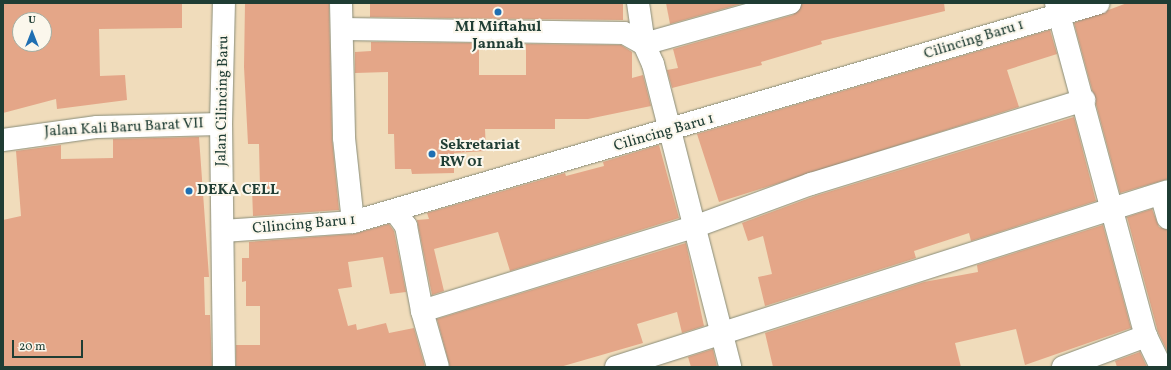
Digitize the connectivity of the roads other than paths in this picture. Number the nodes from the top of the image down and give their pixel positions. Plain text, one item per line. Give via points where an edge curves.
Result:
1 (224, 3) edge
2 (341, 3) edge
3 (638, 3) edge
4 (790, 3) edge
5 (1099, 3) edge
6 (1058, 9) edge
7 (342, 29) junction
8 (644, 44) junction
9 (1084, 100) junction
10 (221, 124) junction
11 (670, 132) junction
12 (3, 140) edge
13 (1164, 193) edge
14 (1111, 209) junction
15 (395, 211) junction
16 (1168, 218) edge
17 (353, 222) junction
18 (694, 227) junction
19 (223, 231) junction
20 (422, 311) junction
21 (722, 331) junction
22 (1146, 336) junction
23 (224, 367) edge
24 (438, 367) edge
25 (616, 367) edge
26 (730, 367) edge
27 (1063, 367) edge
28 (1161, 367) edge

1 - 10 street, Jalan Cilincing Baru
2 - 7 street
3 - 8 street
4 - 8 street
5 - 6 street, Cilincing Baru 1
6 - 9 street
6 - 11 street, Cilincing Baru 1
7 - 8 street via 624,33
7 - 17 street via 344,138
8 - 11 street via 653,64
9 - 14 street
9 - 18 street via 811,184
10 - 12 street, Jalan Kali Baru Barat VII via 90,127
10 - 19 street, Jalan Cilincing Baru
11 - 15 street, Cilincing Baru 1
11 - 18 street
13 - 14 street
13 - 16 street
14 - 21 street via 1008,240 884,285
14 - 22 street
15 - 17 street, Cilincing Baru 1
15 - 20 street via 406,226
17 - 19 street, Cilincing Baru 1
18 - 20 street
18 - 21 street
19 - 23 street, Jalan Cilincing Baru
20 - 24 street
21 - 25 street
21 - 26 street
22 - 27 street
22 - 28 street

